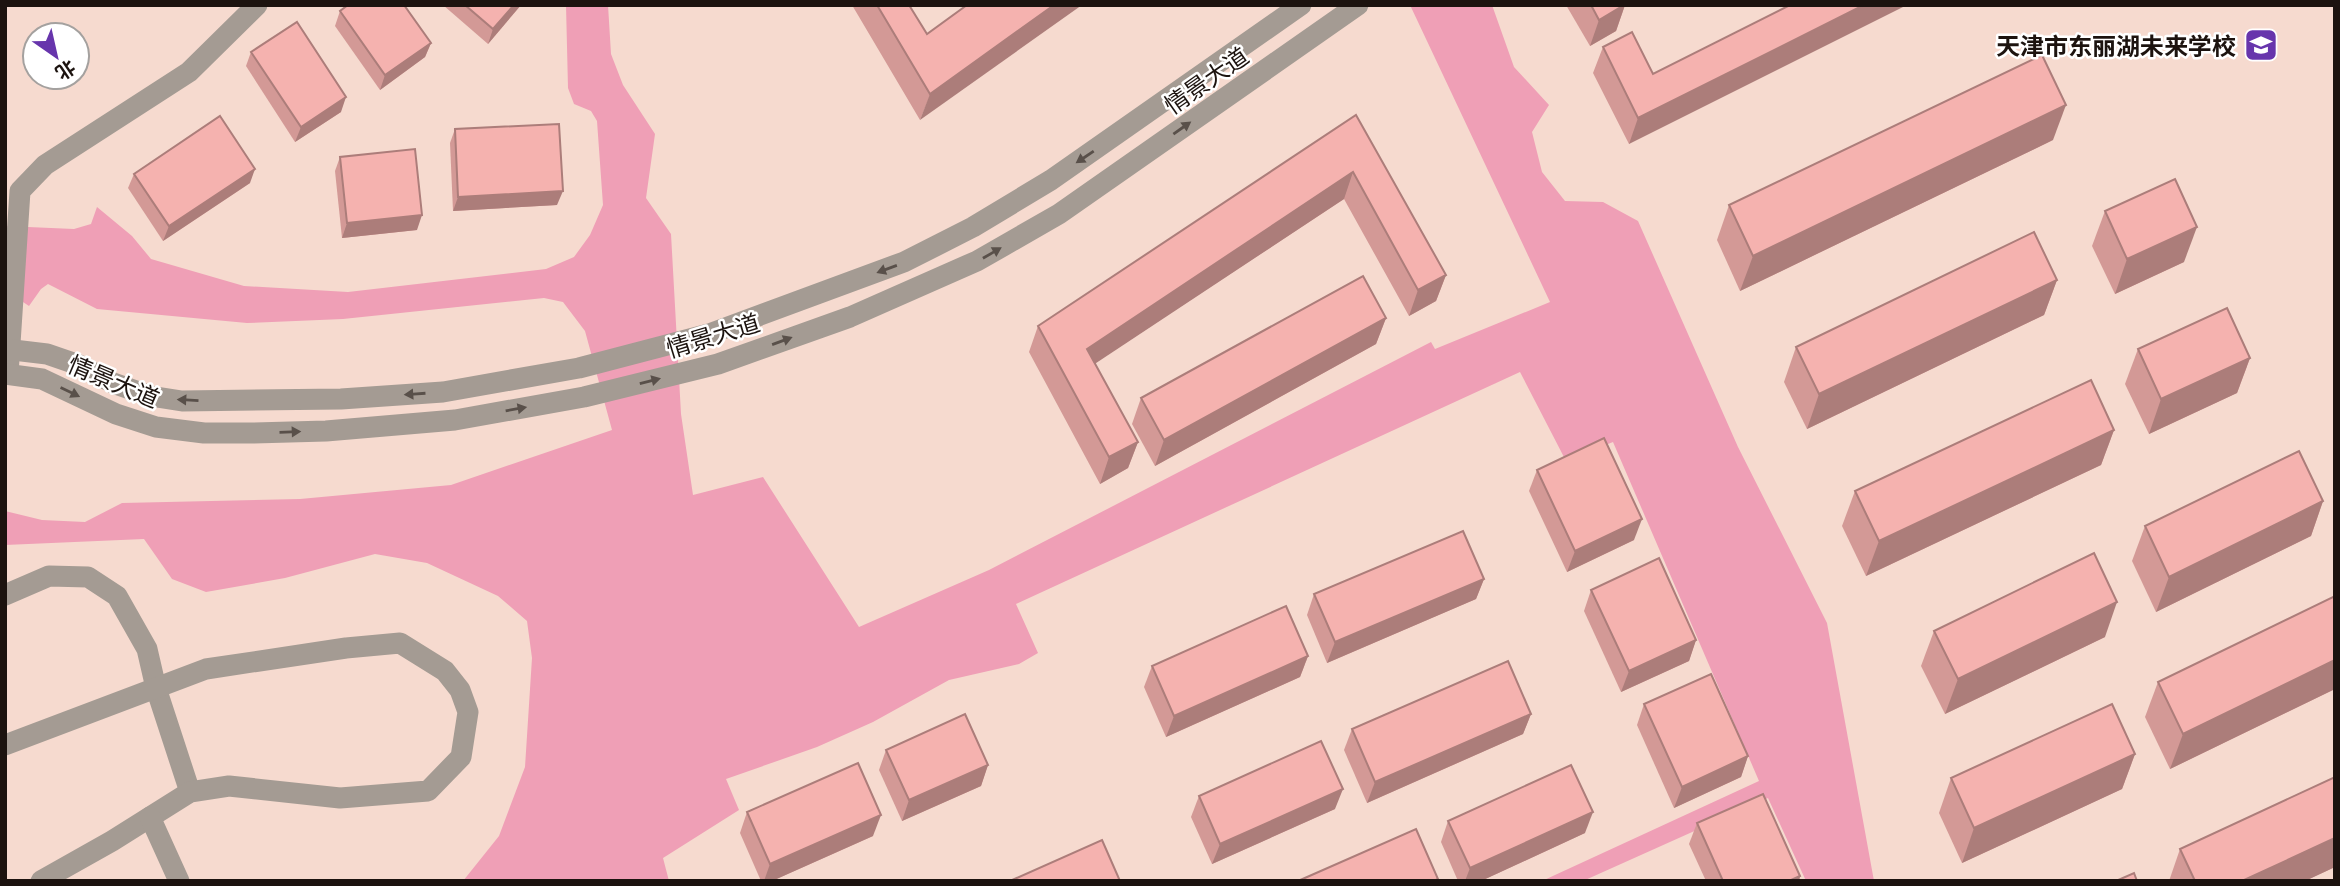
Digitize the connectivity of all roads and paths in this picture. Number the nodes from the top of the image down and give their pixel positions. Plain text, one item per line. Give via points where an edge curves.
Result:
1 (257, 5) edge
2 (1301, 5) edge
3 (1358, 5) edge
4 (13, 191) edge
5 (7, 349) edge
6 (7, 374) edge
7 (5, 595) edge
8 (156, 688) junction
9 (5, 745) edge
10 (190, 792) junction
11 (150, 817) junction
12 (41, 881) edge
13 (179, 881) edge

1 - 4 street via 189,72
2 -> 5 street, 情景大道 via 1051,180 973,227 904,262 709,334 579,368 443,392 341,399 182,401 150,396 47,354
6 -> 3 street, 情景大道 via 42,379 116,414 156,427 204,433 326,430 466,418 584,397 718,364 850,317 977,261 1059,214
4 - 5 street via 19,215
5 - 6 street
7 - 8 street via 49,576 88,577 117,596 147,649
8 - 9 street
8 - 10 street
8 - 10 street via 206,669 400,643 445,671 460,690 468,712 461,757 428,791 340,798 229,786
10 - 11 street
11 - 12 street
11 - 13 street

